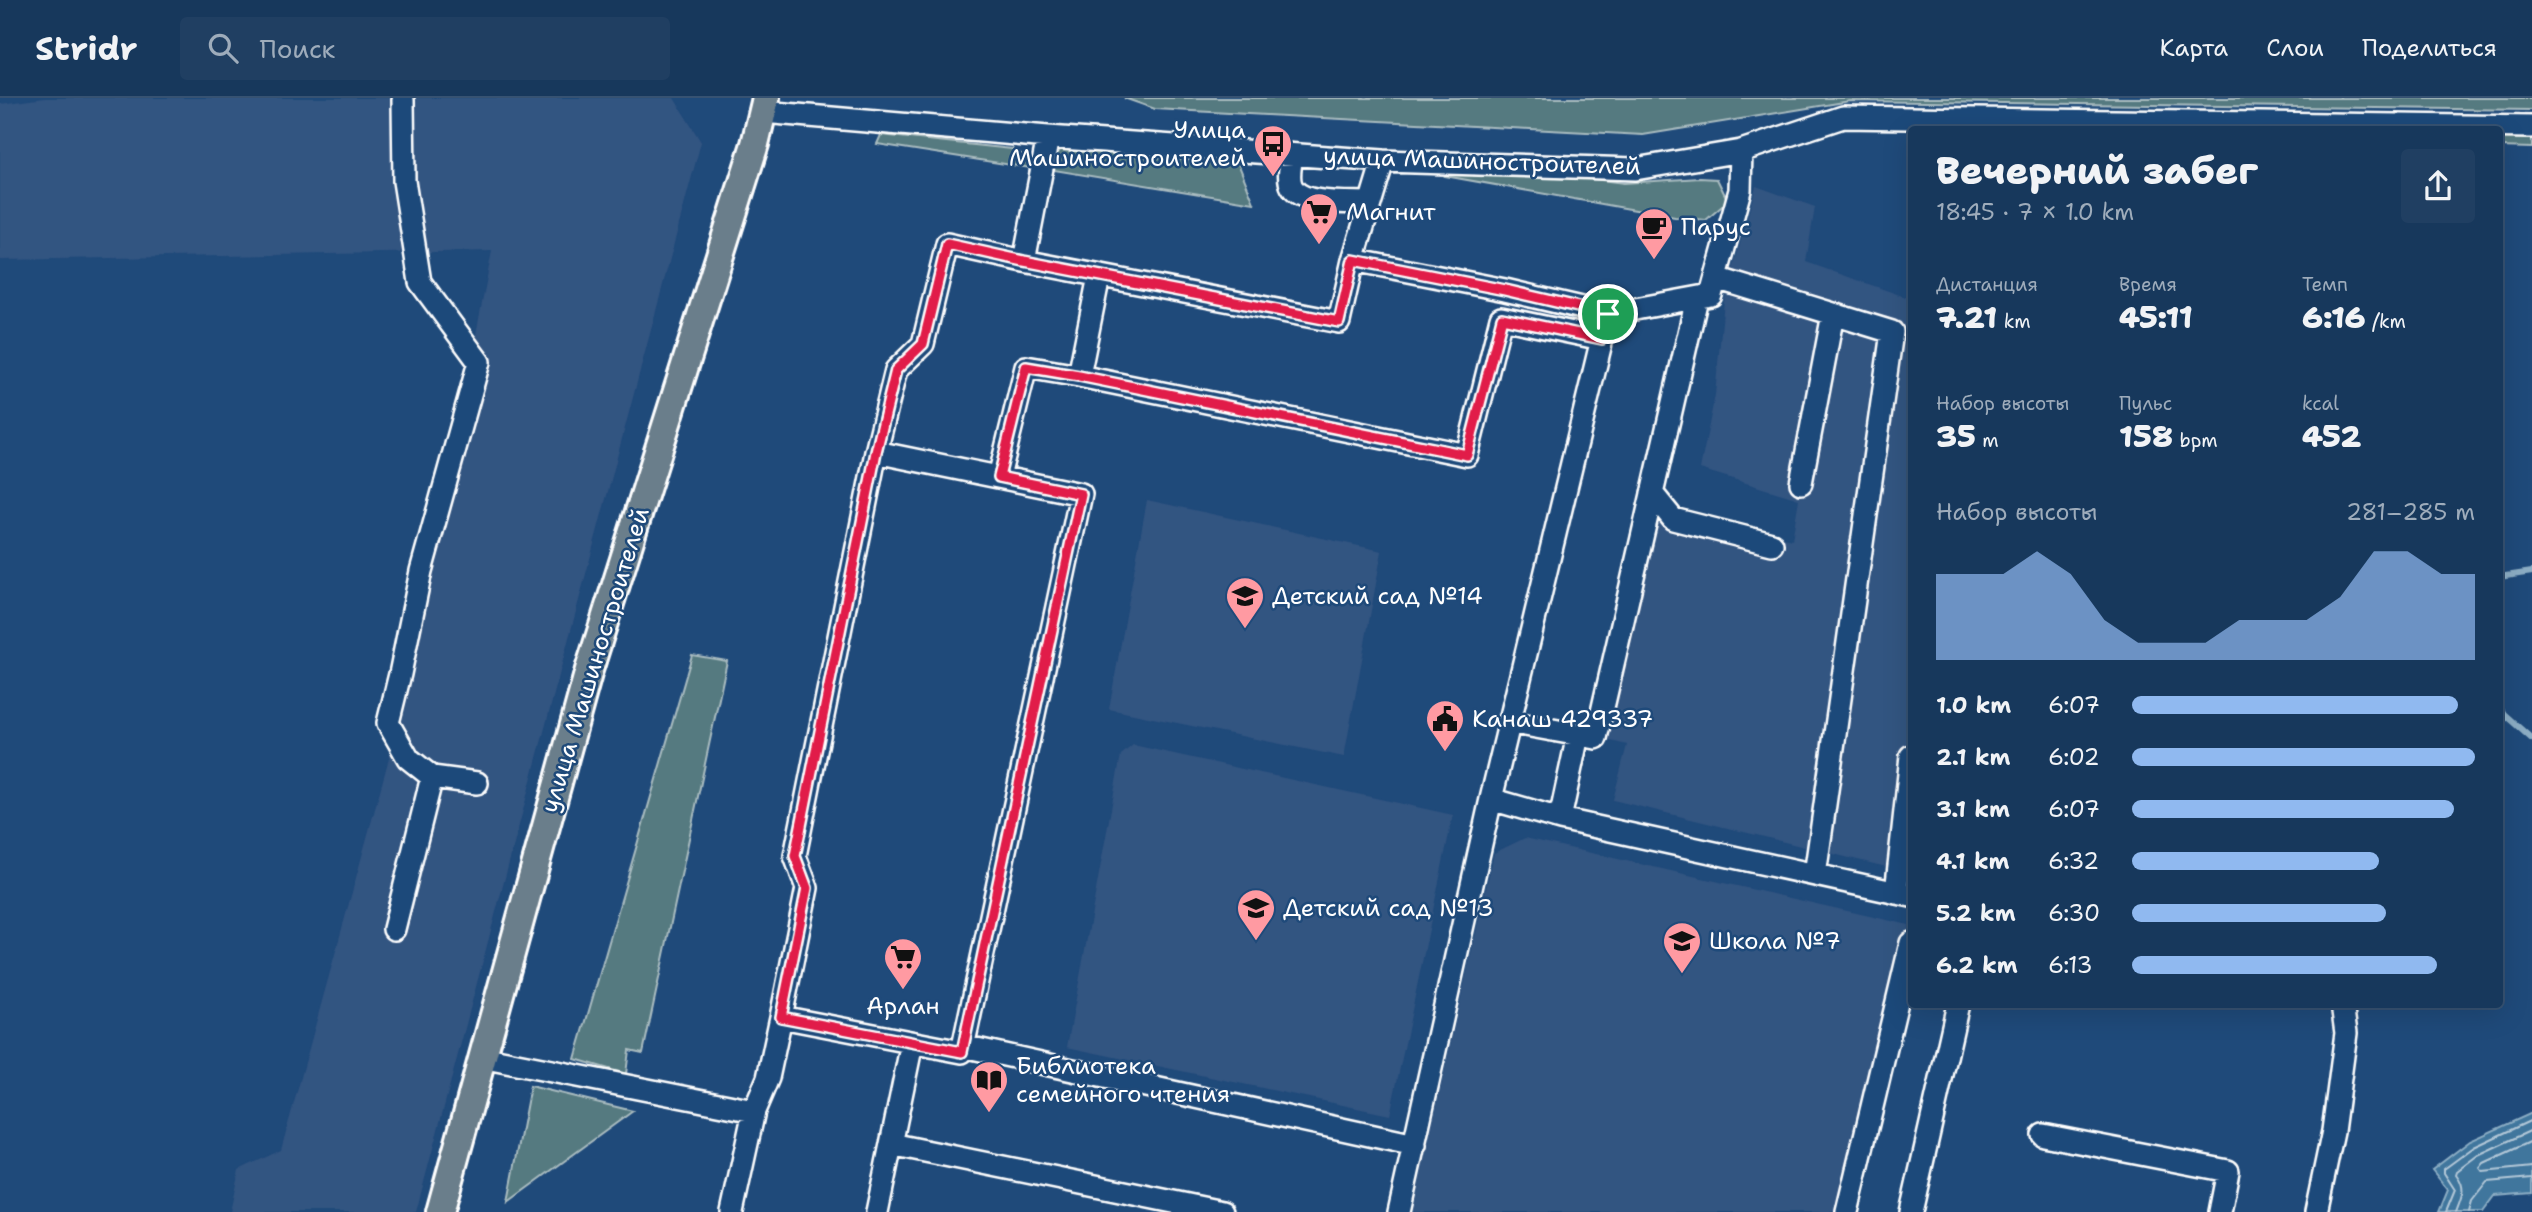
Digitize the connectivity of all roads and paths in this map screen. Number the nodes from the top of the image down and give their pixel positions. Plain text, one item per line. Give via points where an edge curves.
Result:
1 (403, 100) dead end
2 (765, 102) edge
3 (2463, 126) edge
4 (2503, 127) edge
5 (2532, 127) edge
6 (1048, 137) junction
7 (1741, 151) junction
8 (1292, 155) junction
9 (1383, 161) junction
10 (1370, 203) junction
11 (1353, 260) junction
12 (1024, 261) junction
13 (1099, 276) junction
14 (1716, 278) junction
15 (1698, 298) junction
16 (1608, 314) junction
17 (1833, 314) junction
18 (1602, 339) junction
19 (1079, 376) junction
20 (876, 452) junction
21 (999, 477) junction
22 (1801, 483) dead end
23 (1652, 493) junction
24 (1772, 544) dead end
25 (1509, 722) junction
26 (1578, 735) junction
27 (432, 777) junction
28 (477, 783) dead end
29 (1491, 799) junction
30 (1908, 808) edge
31 (1560, 819) junction
32 (1815, 875) junction
33 (1903, 895) edge
34 (394, 929) dead end
35 (1908, 957) edge
36 (1957, 1008) edge
37 (2343, 1008) edge
38 (781, 1017) junction
39 (912, 1043) junction
40 (963, 1046) junction
41 (481, 1057) junction
42 (754, 1111) junction
43 (2043, 1135) dead end
44 (891, 1144) junction
45 (1415, 1145) junction
46 (1853, 1211) edge
47 (440, 1212) edge
48 (732, 1212) edge
49 (877, 1212) edge
50 (1222, 1212) edge
51 (1399, 1212) edge
52 (1911, 1212) edge
53 (2220, 1212) edge
54 (2316, 1212) edge

1 - 27 street via 404,181 420,282 479,362 421,571 387,723 408,758
2 - 6 street, улица Машиностроителей
2 - 41 main road, улица Машиностроителей via 589,670
3 - 7 street, улица Машиностроителей via 1843,117
4 - 5 street, улица Машиностроителей
6 - 8 street, улица Машиностроителей
6 - 12 street
7 - 9 street, улица Машиностроителей via 1635,169
7 - 14 street via 1740,190
8 - 9 street, улица Машиностроителей
8 - 10 street via 1289,179 1303,197
9 - 10 street
10 - 11 street
11 - 13 street via 1339,322
11 - 16 street
12 - 13 street
12 - 20 street via 947,244 923,344 896,370
13 - 19 street
14 - 15 street via 1711,295
14 - 17 street
15 - 16 street
15 - 23 street
16 - 18 street
17 - 22 street
17 - 32 street via 1892,332
18 - 19 street via 1502,318 1467,455
18 - 25 street
19 - 21 street via 1026,367
20 - 21 street
20 - 38 street via 795,856 807,888
21 - 40 street via 1081,494
23 - 24 street via 1673,519
23 - 26 street via 1595,738
25 - 26 street
25 - 29 street
26 - 31 street
27 - 28 street
27 - 34 street
29 - 31 street
29 - 45 street
30 - 33 street
31 - 32 street
32 - 33 street
35 - 46 street
36 - 52 street
37 - 54 street via 2346,1032
38 - 39 street
38 - 42 street via 768,1078
39 - 40 street via 962,1052
39 - 44 street
40 - 45 street
41 - 42 street
41 - 47 main road, улица Машиностроителей
42 - 48 street
43 - 53 street via 2228,1171
44 - 49 street
44 - 50 street
45 - 51 street

